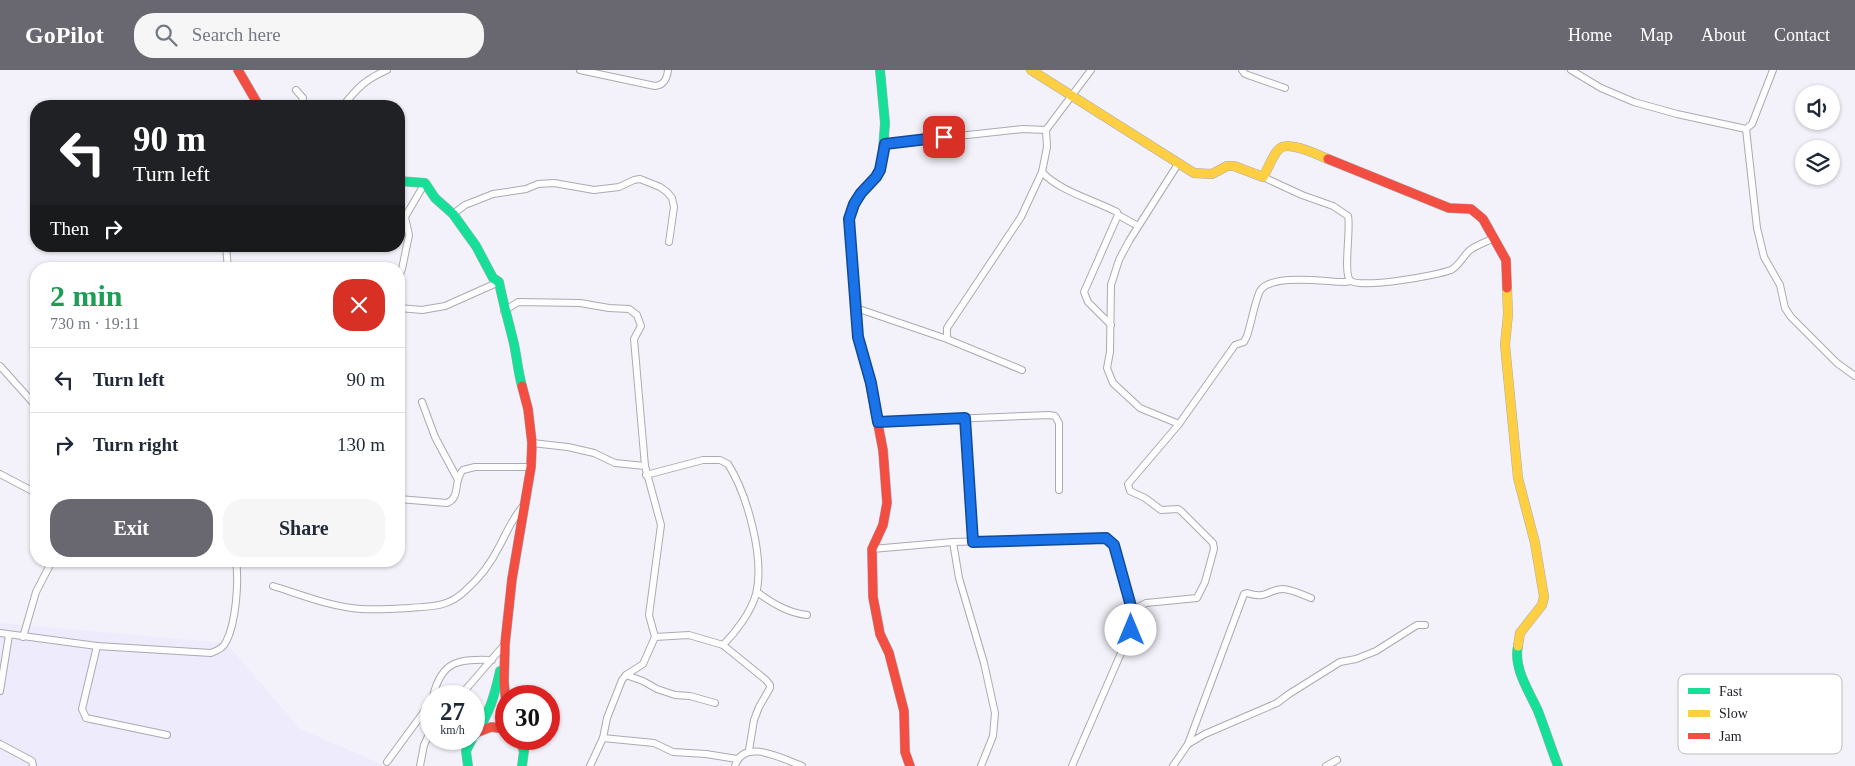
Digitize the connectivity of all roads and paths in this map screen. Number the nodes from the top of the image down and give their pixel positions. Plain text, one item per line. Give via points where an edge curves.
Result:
1 (238, 70) edge
2 (387, 70) edge
3 (580, 70) edge
4 (668, 70) edge
5 (880, 70) edge
6 (1031, 70) edge
7 (1092, 70) edge
8 (1242, 70) edge
9 (1571, 70) edge
10 (1773, 70) edge
11 (1285, 88) dead end
12 (296, 90) dead end
13 (1072, 95) junction
14 (256, 100) edge
15 (302, 100) edge
16 (348, 100) edge
17 (1746, 129) junction
18 (1046, 130) junction
19 (885, 144) junction
20 (1178, 164) junction
21 (1042, 172) junction
22 (1263, 177) junction
23 (405, 181) edge
24 (425, 183) junction
25 (453, 214) junction
26 (1118, 215) junction
27 (405, 217) edge
28 (405, 217) edge
29 (1138, 226) junction
30 (1494, 238) junction
31 (669, 242) dead end
32 (403, 262) edge
33 (1350, 281) junction
34 (499, 282) junction
35 (856, 308) junction
36 (405, 309) edge
37 (504, 311) junction
38 (1111, 325) junction
39 (946, 339) junction
40 (0, 366) edge
41 (1022, 370) dead end
42 (1855, 376) edge
43 (30, 399) edge
44 (422, 402) dead end
45 (965, 418) junction
46 (878, 422) junction
47 (1178, 424) junction
48 (532, 443) junction
49 (645, 466) junction
50 (531, 467) junction
51 (0, 474) edge
52 (646, 475) junction
53 (457, 478) junction
54 (30, 490) edge
55 (1059, 490) dead end
56 (405, 500) edge
57 (524, 504) junction
58 (953, 542) junction
59 (973, 542) junction
60 (872, 549) junction
61 (49, 567) edge
62 (237, 567) edge
63 (273, 586) dead end
64 (757, 592) junction
65 (1311, 598) dead end
66 (1132, 610) junction
67 (807, 615) dead end
68 (1425, 625) dead end
69 (0, 633) edge
70 (9, 635) junction
71 (23, 637) junction
72 (655, 637) junction
73 (505, 644) junction
74 (723, 645) junction
75 (97, 646) junction
76 (504, 656) junction
77 (492, 660) junction
78 (626, 675) junction
79 (436, 685) edge
80 (470, 685) edge
81 (505, 685) edge
82 (0, 691) edge
83 (715, 703) dead end
84 (420, 717) edge
85 (485, 722) edge
86 (167, 736) dead end
87 (603, 738) junction
88 (0, 744) edge
89 (1188, 744) junction
90 (423, 750) edge
91 (467, 750) edge
92 (524, 750) edge
93 (749, 750) junction
94 (1337, 760) dead end
95 (387, 762) dead end
96 (736, 763) edge
97 (525, 764) edge
98 (33, 766) edge
99 (420, 766) edge
100 (468, 766) edge
101 (590, 766) edge
102 (802, 766) edge
103 (908, 766) edge
104 (981, 766) edge
105 (1072, 766) edge
106 (1173, 766) edge
107 (1326, 766) edge
108 (1558, 766) edge

1 - 14 street
2 - 16 street via 369,78
3 - 4 street via 655,86 665,82
5 - 19 street
6 - 13 street
7 - 13 street
8 - 11 street
9 - 17 street via 1634,102
10 - 17 street via 1752,124
12 - 15 street
13 - 18 street
13 - 20 street
17 - 42 street via 1757,228 1764,257 1780,285 1785,308 1791,318 1837,363
18 - 19 street via 1023,129
18 - 21 street via 1047,147
19 - 35 street via 880,170 854,204 849,219
20 - 22 street via 1194,173 1209,176 1227,166 1234,166
20 - 29 street
21 - 26 street via 1050,181 1098,202
21 - 39 street via 1021,217 947,328
22 - 30 street via 1279,149 1297,146 1449,208 1471,209 1483,219
22 - 33 street via 1333,206 1348,216 1347,266
23 - 24 street
24 - 25 street
24 - 28 street
25 - 31 street via 465,205 492,194 538,184 594,190 619,187 640,179 660,187 672,198 674,207
25 - 34 street via 476,246 493,278
26 - 29 street
26 - 38 street via 1084,292 1088,302
27 - 32 street via 409,236
29 - 38 street via 1119,260 1111,285
30 - 33 street via 1470,250 1454,269 1440,274 1368,284
30 - 108 street via 1506,260 1508,314 1505,345 1518,478 1535,543 1544,597 1542,605 1520,633 1516,654 1523,680
33 - 47 street via 1283,280 1268,284 1260,291 1244,342 1235,345
34 - 36 street via 446,306 422,310
34 - 37 street
35 - 39 street
35 - 46 street via 858,337
37 - 48 street via 528,409
37 - 49 street via 518,302 580,302 628,309 637,315 641,326 634,339
38 - 47 street via 1107,368 1113,383 1140,408
39 - 41 street
40 - 43 street
44 - 53 street via 435,437
45 - 46 street
45 - 55 street via 1055,416 1059,423
45 - 59 street
46 - 60 street via 887,503 883,525
47 - 66 street via 1128,487 1161,510 1181,511 1210,540 1214,549 1198,598 1146,603
48 - 49 street via 568,447 615,463
48 - 50 street
49 - 52 street
50 - 53 street via 475,467 464,470
50 - 57 street
51 - 54 street
52 - 64 street via 703,460 720,460 728,464 745,501 752,527 757,551
52 - 72 street via 661,525 649,616
53 - 56 street via 452,501
57 - 63 street via 512,519 483,572 450,603 360,609
57 - 73 street
58 - 59 street
58 - 60 street
58 - 104 street via 959,578 995,713 993,736
59 - 66 street via 1106,538 1114,545
60 - 103 street via 873,597 880,634 889,653 904,711
61 - 71 street via 36,592
62 - 75 street via 238,580 231,627 226,643 219,650 199,653
64 - 67 street via 786,610
64 - 74 street via 732,637
65 - 89 street via 1283,589 1265,595 1244,594
66 - 105 street via 1131,630
68 - 89 street via 1418,625 1376,651 1340,662 1277,703
69 - 70 street
70 - 71 street
70 - 82 street
71 - 75 street
72 - 74 street via 689,635
72 - 78 street via 644,664
73 - 76 street
73 - 77 street
74 - 93 street via 770,685 754,720
75 - 86 street via 82,709 86,718
76 - 81 street
76 - 85 street via 494,700
77 - 79 street via 458,661 443,673
77 - 80 street
78 - 83 street via 675,695
78 - 87 street via 615,695
84 - 95 street
87 - 96 street via 654,743 673,752 706,754
87 - 101 street
88 - 98 street via 32,761
89 - 106 street
90 - 99 street
91 - 100 street
92 - 97 street
93 - 96 street
93 - 102 street
94 - 107 street

